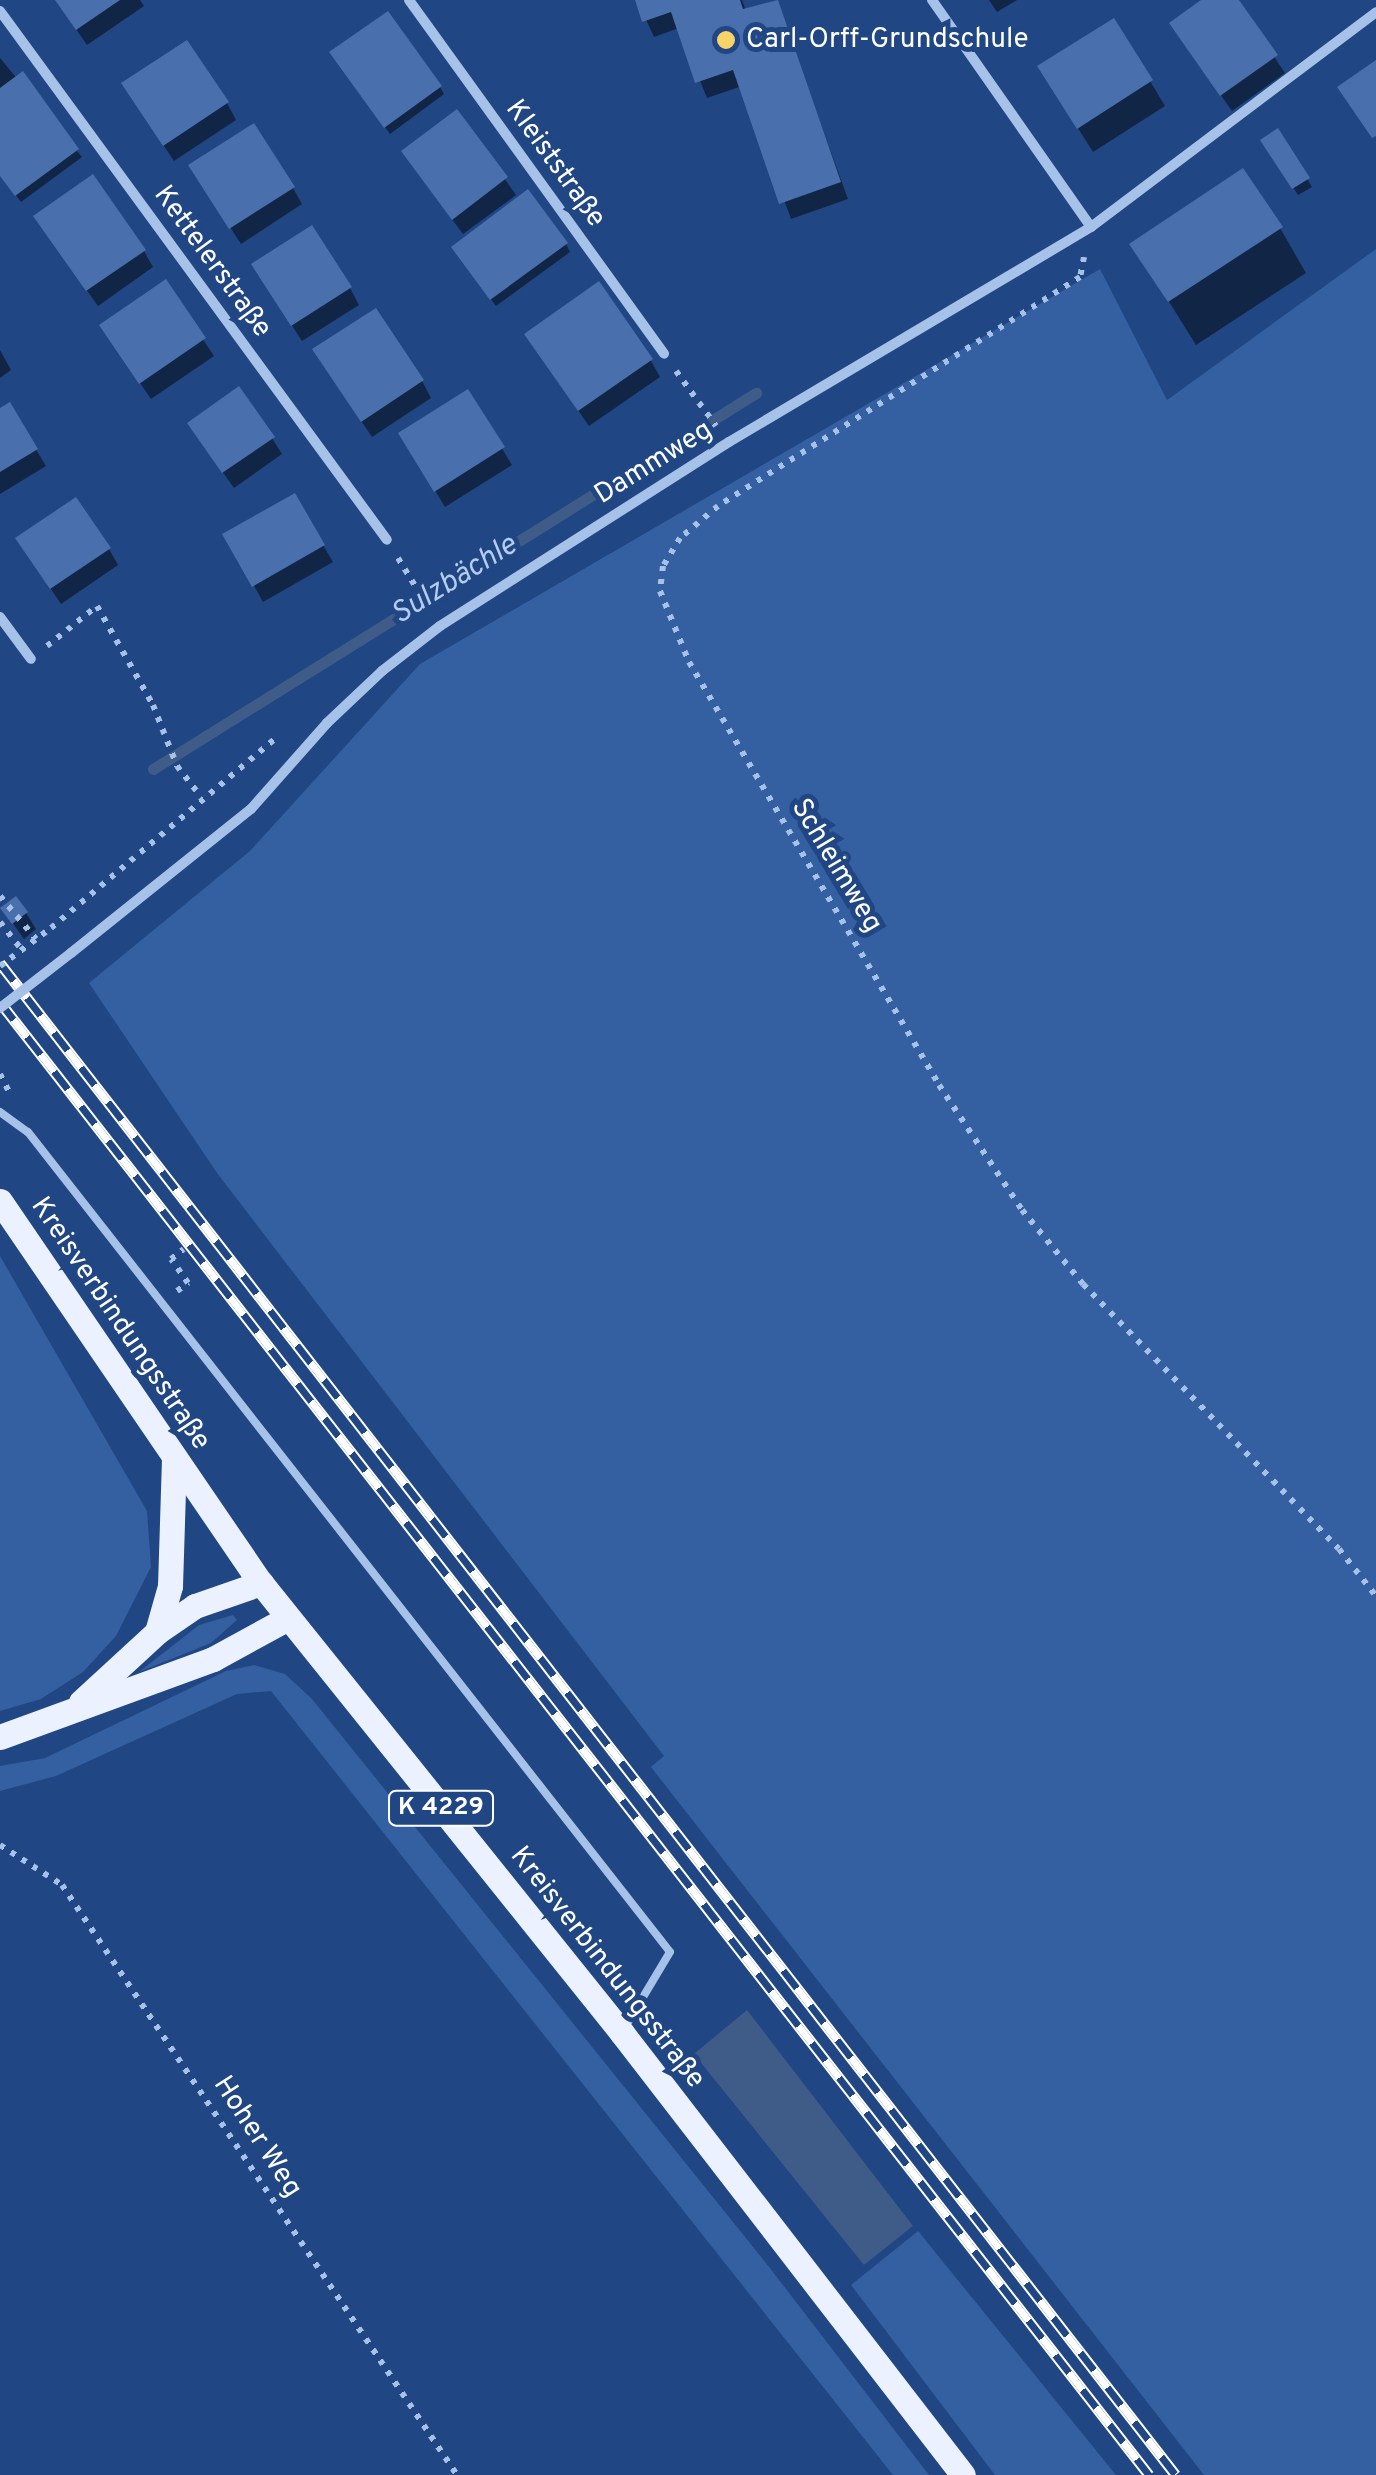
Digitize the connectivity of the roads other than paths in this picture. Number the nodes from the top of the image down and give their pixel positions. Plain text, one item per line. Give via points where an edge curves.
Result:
1 (409, 0) edge
2 (932, 0) edge
3 (0, 12) edge
4 (1376, 12) edge
5 (1091, 226) junction
6 (664, 354) road end
7 (387, 540) road end
8 (0, 617) edge
9 (30, 659) road end
10 (0, 1008) edge
11 (0, 1112) edge
12 (0, 1201) edge
13 (174, 1457) junction
14 (261, 1583) junction
15 (288, 1618) junction
16 (157, 1632) junction
17 (69, 1713) junction
18 (0, 1737) edge
19 (622, 2032) junction
20 (963, 2475) edge

1 - 6 street, Kleiststraße
2 - 5 street
3 - 7 street, Kettelerstraße
4 - 5 street, Dammweg
5 - 10 street, Dammweg, bridge via 729,442 440,626 327,723 251,809
8 - 9 street
11 - 19 lane via 28,1132 670,1952
12 - 13 main road, Kreisverbindungsstraße / K 4229
13 - 14 main road, Kreisverbindungsstraße / K 4229
13 - 16 main road via 170,1586
14 - 15 main road, Kreisverbindungsstraße / K 4229
14 - 16 main road via 215,1597
15 - 17 main road via 213,1659
15 - 19 main road, Kreisverbindungsstraße / K 4229
16 - 17 main road
17 - 18 main road
19 - 20 main road, Kreisverbindungsstraße / K 4229

